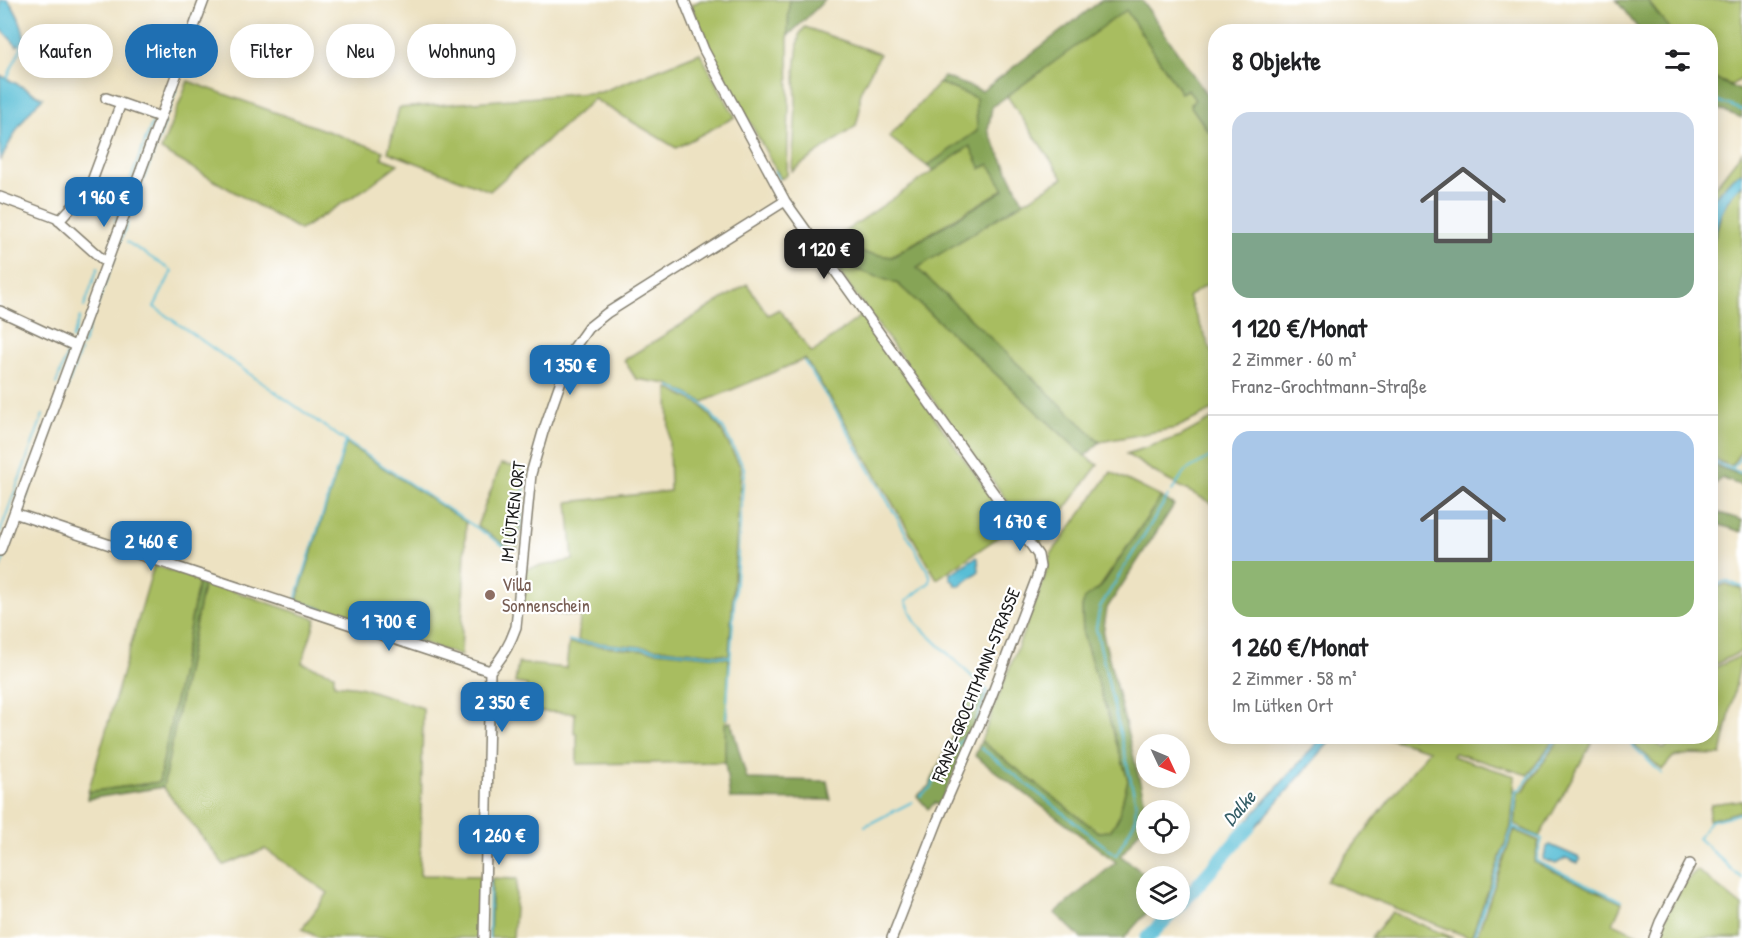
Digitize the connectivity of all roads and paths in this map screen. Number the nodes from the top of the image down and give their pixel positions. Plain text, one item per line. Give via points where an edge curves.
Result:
1 (204, 0) edge
2 (684, 0) edge
3 (106, 98) dead end
4 (121, 103) junction
5 (160, 117) junction
6 (0, 197) edge
7 (786, 201) junction
8 (59, 221) junction
9 (107, 261) junction
10 (0, 311) edge
11 (75, 346) junction
12 (14, 513) junction
13 (0, 550) edge
14 (490, 672) junction
15 (1690, 864) dead end
16 (484, 938) edge
17 (892, 938) edge
18 (1654, 938) edge

1 - 5 street
2 - 7 street, FRANZ-GROCHTMANN-STRASSE via 704,50
3 - 4 street
4 - 5 street
4 - 8 street via 89,189
5 - 9 street
6 - 8 street
7 - 14 street, IM LÜTKEN ORT via 607,313 578,340 531,474 516,627
7 - 17 street, FRANZ-GROCHTMANN-STRASSE via 1038,555 1040,567
8 - 9 street
9 - 11 street
10 - 11 street
11 - 12 street
12 - 13 street
12 - 14 street
14 - 16 street
15 - 18 street

